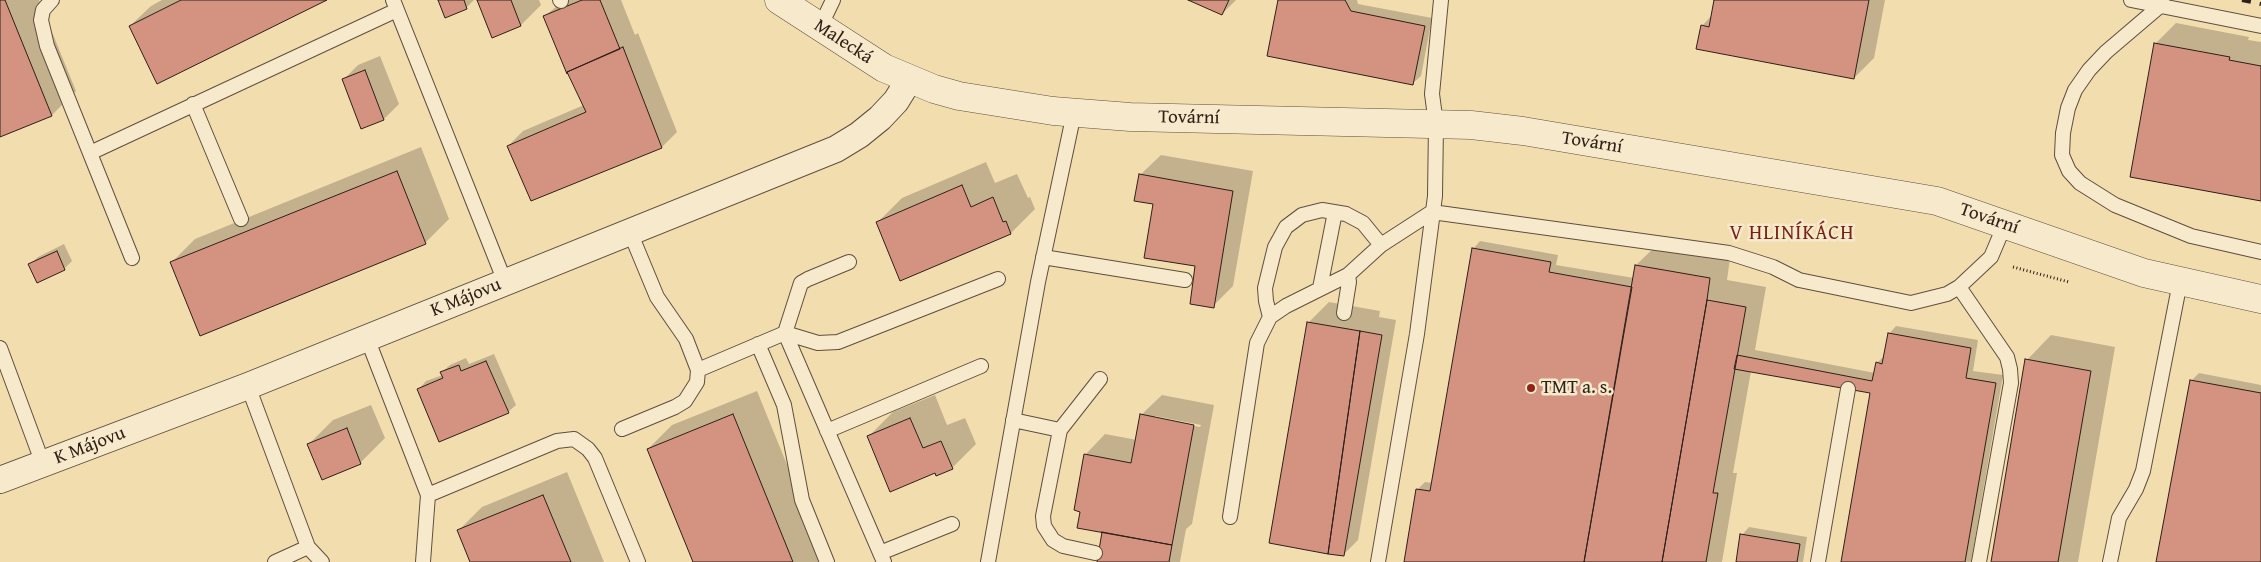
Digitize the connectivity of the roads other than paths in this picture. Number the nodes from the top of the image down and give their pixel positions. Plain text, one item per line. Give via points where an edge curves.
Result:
1 (50, 0) edge
2 (779, 0) edge
3 (833, 0) edge
4 (1441, 0) edge
5 (2132, 0) edge
6 (2161, 3) edge
7 (395, 5) edge
8 (2261, 26) edge
9 (820, 27) junction
10 (909, 80) junction
11 (193, 104) junction
12 (1074, 114) junction
13 (1436, 124) junction
14 (90, 152) junction
15 (1335, 212) junction
16 (1432, 212) junction
17 (241, 219) dead end
18 (2005, 224) junction
19 (630, 232) junction
20 (1381, 245) junction
21 (2261, 252) edge
22 (1043, 257) junction
23 (132, 258) dead end
24 (849, 262) dead end
25 (1348, 275) junction
26 (998, 278) dead end
27 (1185, 280) dead end
28 (505, 282) junction
29 (2180, 282) junction
30 (1959, 287) junction
31 (1320, 288) junction
32 (2261, 299) edge
33 (1344, 313) dead end
34 (1270, 317) junction
35 (785, 333) junction
36 (367, 338) junction
37 (758, 344) junction
38 (0, 348) edge
39 (981, 366) dead end
40 (698, 370) junction
41 (1100, 379) dead end
42 (248, 386) junction
43 (1848, 389) dead end
44 (1013, 420) junction
45 (622, 429) dead end
46 (827, 430) junction
47 (1060, 430) junction
48 (44, 464) junction
49 (0, 480) edge
50 (428, 495) junction
51 (1230, 517) dead end
52 (952, 524) dead end
53 (308, 547) junction
54 (1094, 553) dead end
55 (882, 558) edge
56 (275, 562) edge
57 (322, 562) edge
58 (423, 562) edge
59 (638, 562) edge
60 (827, 562) edge
61 (988, 562) edge
62 (1378, 562) edge
63 (1818, 562) edge
64 (1979, 562) edge
65 (2110, 562) edge

1 - 14 lane via 43,10 43,31
2 - 9 street, Malecká
3 - 9 lane
4 - 13 lane via 1432,94
5 - 6 lane
6 - 8 lane
6 - 21 lane via 2106,52 2075,90 2063,133 2062,155 2069,171 2080,182 2115,204 2190,236
7 - 11 lane
7 - 28 lane
9 - 10 street, Malecká
10 - 12 street, Tovární via 959,96
10 - 19 street, K Májovu via 896,102 880,118 836,149
11 - 14 lane
11 - 17 lane
12 - 13 street, Tovární
12 - 22 lane
13 - 16 lane
13 - 18 street, Tovární via 1523,132 1918,197
14 - 23 lane
15 - 20 lane via 1363,223
15 - 31 lane
15 - 34 lane via 1322,210 1302,215 1280,236 1265,288
16 - 20 lane
16 - 30 lane via 1729,254 1773,267 1799,280 1911,303 1947,294
16 - 62 lane via 1417,334
18 - 29 street, Tovární
18 - 30 lane via 1991,257
19 - 28 street, K Májovu
19 - 40 lane via 657,297 686,339
20 - 25 lane
22 - 27 lane
22 - 44 lane
24 - 35 lane via 801,283
25 - 31 lane
25 - 33 lane
26 - 35 lane via 838,342 818,343
28 - 36 street, K Májovu
29 - 32 street, Tovární
29 - 65 lane via 2143,471 2119,518
30 - 64 lane via 2007,357 2010,369 2011,383
31 - 34 lane
34 - 51 lane via 1257,343
35 - 37 lane
35 - 46 lane
36 - 42 street, K Májovu
36 - 50 lane
37 - 40 lane
37 - 60 lane via 784,405 802,500
38 - 48 lane
39 - 46 lane
40 - 45 lane via 697,382 685,401
41 - 47 lane
42 - 48 street, K Májovu
42 - 53 lane
43 - 63 lane
44 - 47 lane
44 - 61 lane
46 - 55 lane
47 - 54 lane via 1043,516 1044,526 1053,540 1063,546
48 - 49 street, K Májovu
50 - 58 lane
50 - 59 lane via 557,441 574,439 596,458
52 - 55 lane
53 - 56 lane
53 - 57 lane

